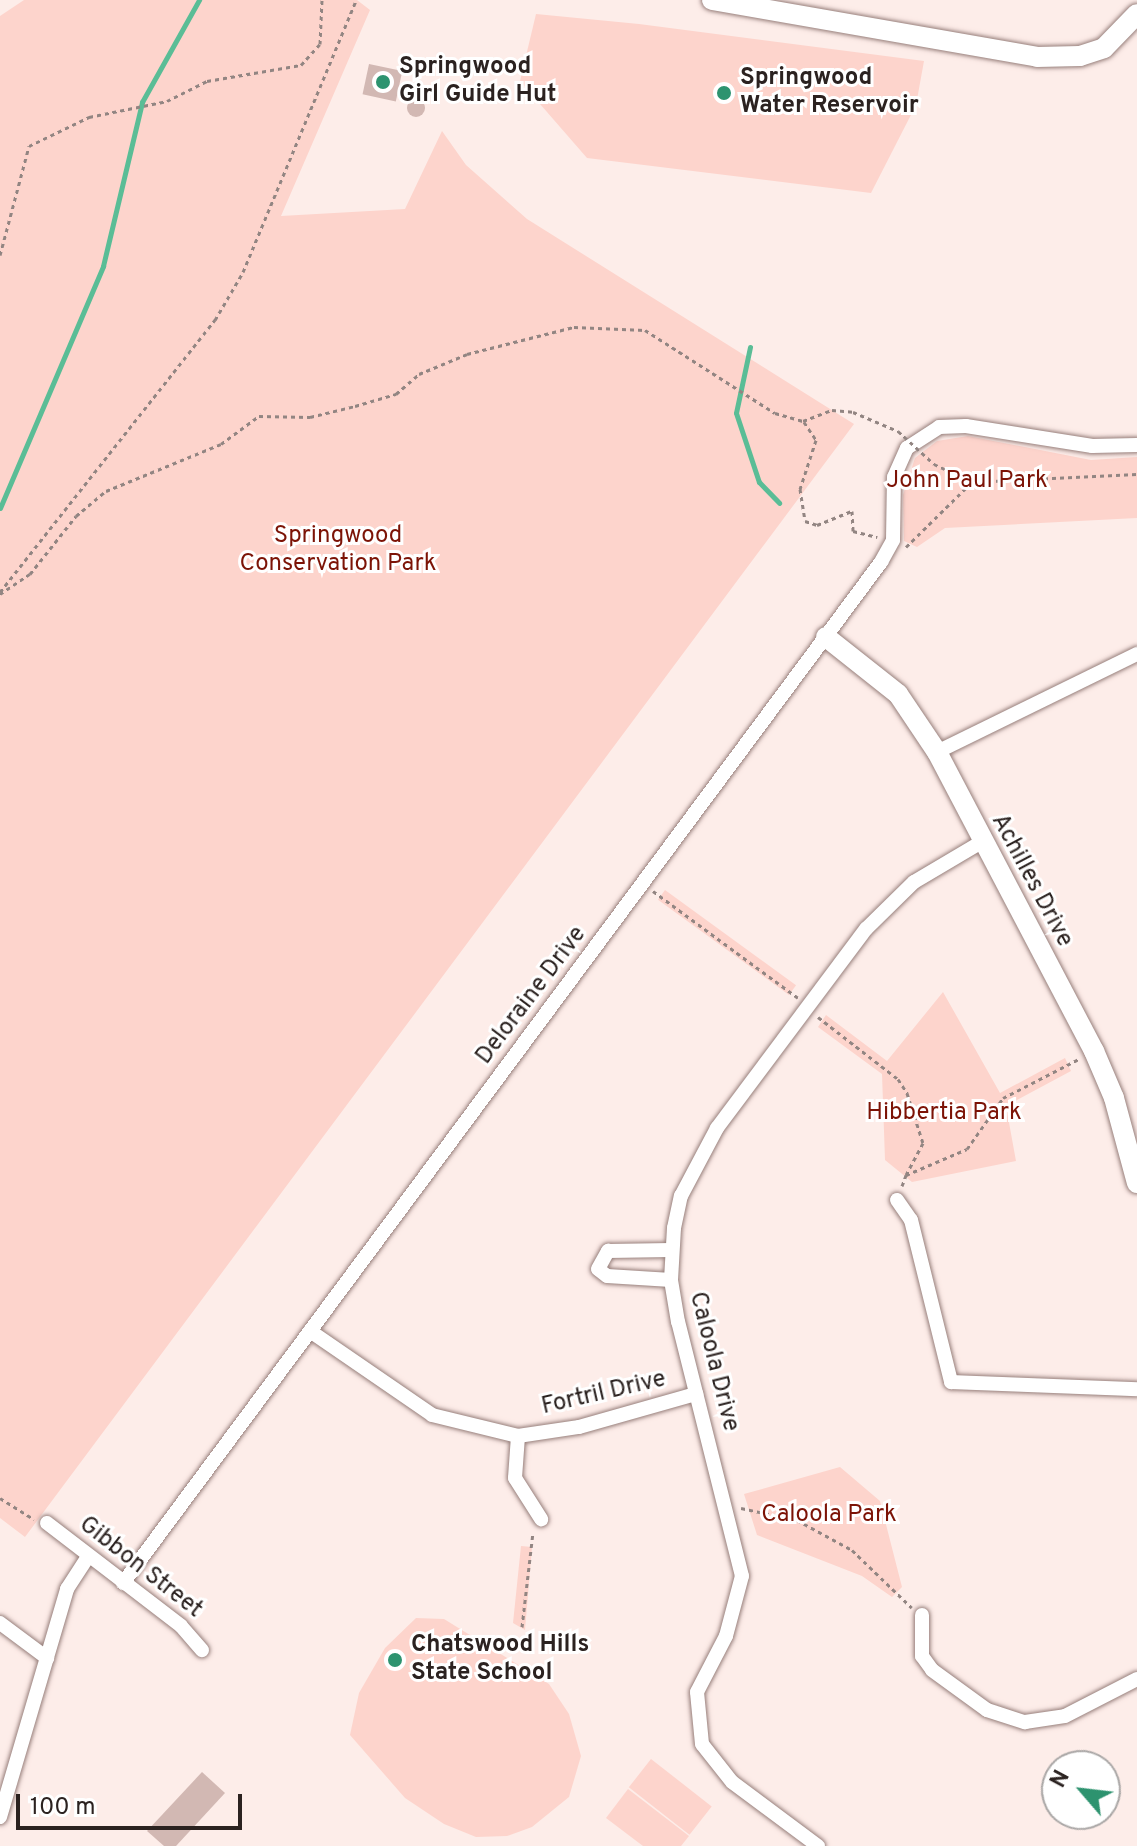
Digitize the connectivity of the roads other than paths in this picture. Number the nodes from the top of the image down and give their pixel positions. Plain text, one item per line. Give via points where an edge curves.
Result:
1 (712, 0) edge
2 (1137, 14) edge
3 (1137, 445) edge
4 (826, 637) junction
5 (1137, 654) edge
6 (937, 752) junction
7 (980, 843) junction
8 (1137, 1183) edge
9 (897, 1200) road end
10 (671, 1250) junction
11 (671, 1280) junction
12 (310, 1331) junction
13 (1137, 1389) edge
14 (696, 1394) junction
15 (518, 1436) junction
16 (541, 1519) road end
17 (47, 1523) road end
18 (88, 1557) junction
19 (123, 1583) junction
20 (922, 1615) road end
21 (0, 1623) edge
22 (202, 1650) dead end
23 (47, 1658) junction
24 (1137, 1679) edge
25 (0, 1817) edge
26 (818, 1846) edge

1 - 2 street via 1037,57 1080,56 1104,48
3 - 4 street, Deloraine Drive via 1092,446 939,427 907,448 899,463 893,540
4 - 6 street, Achilles Drive via 898,694
4 - 12 street, Deloraine Drive
5 - 6 street
6 - 7 street, Achilles Drive
7 - 8 street, Achilles Drive via 1094,1051 1114,1098
7 - 10 street, Caloola Drive via 914,882 857,941 702,1153 681,1196
9 - 13 street via 911,1220 951,1382
10 - 11 street, Caloola Drive
10 - 11 street via 608,1251 598,1269 607,1276
11 - 14 street, Caloola Drive
12 - 15 street, Fortril Drive via 432,1415
12 - 19 street, Deloraine Drive
14 - 15 street, Fortril Drive via 579,1427
14 - 26 street, Caloola Drive via 742,1576 726,1636 697,1692 702,1744 732,1782
15 - 16 street via 515,1478
17 - 18 street, Gibbon Street
18 - 19 street, Gibbon Street
18 - 23 street via 67,1589
19 - 22 street, Gibbon Street
20 - 24 street via 922,1656 932,1670 987,1710 1025,1722 1065,1716
21 - 23 street
23 - 25 street

